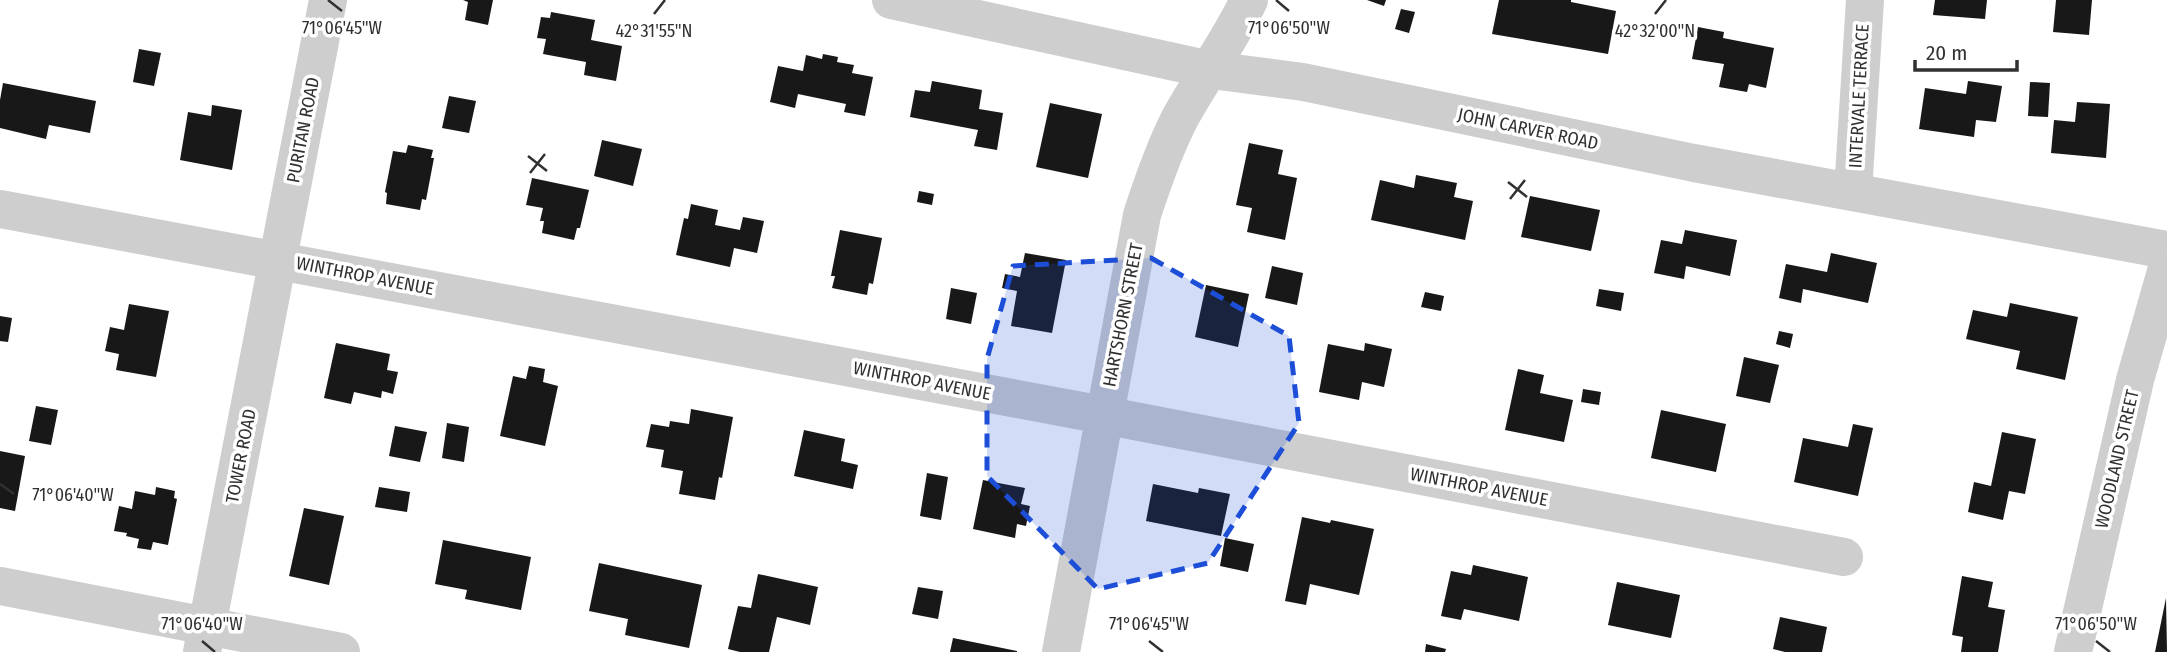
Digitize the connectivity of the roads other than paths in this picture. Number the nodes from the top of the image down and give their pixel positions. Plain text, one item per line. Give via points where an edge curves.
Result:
1 (328, 0) edge
2 (891, 0) edge
3 (1249, 0) edge
4 (1865, 0) edge
5 (1211, 69) junction
6 (1853, 192) junction
7 (0, 209) edge
8 (2167, 250) edge
9 (278, 260) junction
10 (2167, 268) edge
11 (1104, 415) junction
12 (1844, 557) dead end
13 (0, 586) edge
14 (205, 640) edge
15 (341, 652) edge
16 (1061, 652) edge
17 (2073, 652) edge

1 - 9 street, PURITAN ROAD
2 - 5 street, JOHN CARVER ROAD
3 - 5 street, HARTSHORN STREET
4 - 6 street, INTERVALE TERRACE
5 - 6 street, JOHN CARVER ROAD via 1303,82
5 - 11 street, HARTSHORN STREET via 1175,129 1150,190 1134,250
6 - 8 street, JOHN CARVER ROAD
7 - 9 street, WINTHROP AVENUE
9 - 11 street, WINTHROP AVENUE
9 - 14 street, TOWER ROAD
10 - 17 street, WOODLAND STREET via 2135,380
11 - 12 street, WINTHROP AVENUE
11 - 16 street, HARTSHORN STREET
13 - 14 street
14 - 15 street

